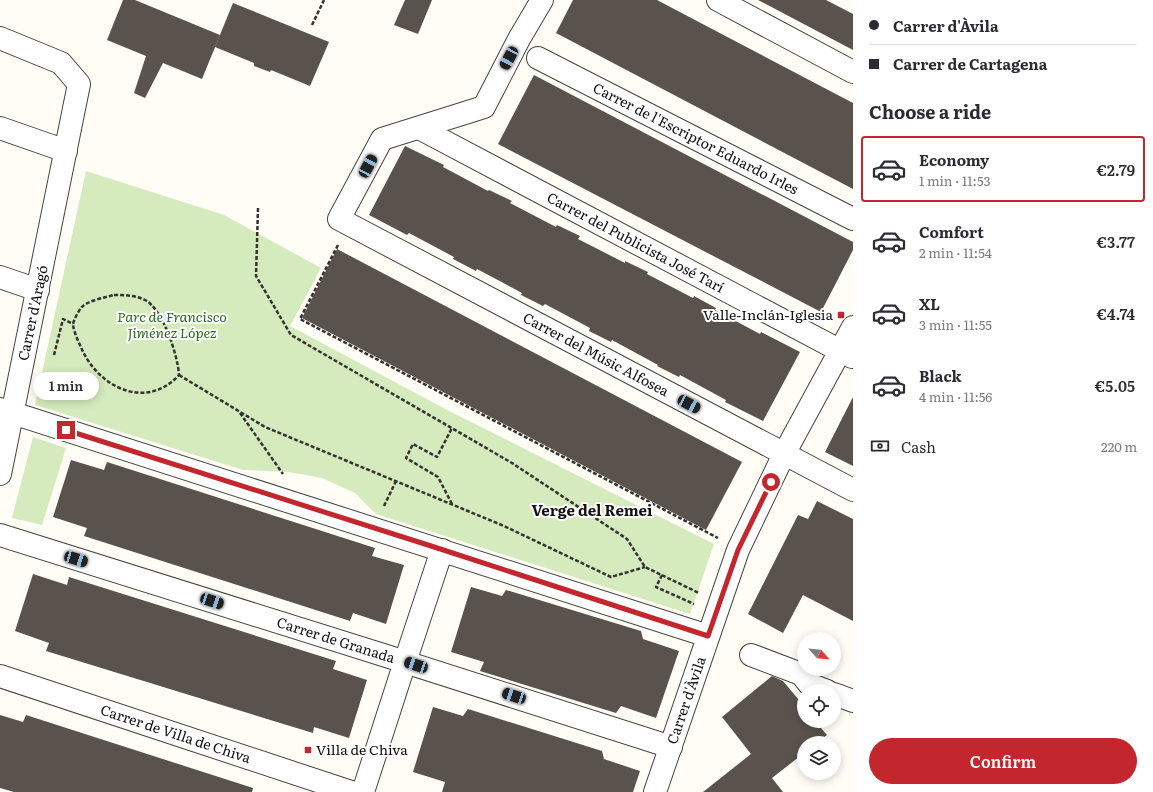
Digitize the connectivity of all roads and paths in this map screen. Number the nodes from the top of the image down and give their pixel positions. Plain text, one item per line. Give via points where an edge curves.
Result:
1 (324, 0) edge
2 (542, 0) edge
3 (718, 0) edge
4 (312, 25) dead end
5 (0, 38) edge
6 (538, 58) dead end
7 (853, 72) edge
8 (0, 128) edge
9 (419, 128) junction
10 (66, 151) junction
11 (258, 208) dead end
12 (853, 219) edge
13 (339, 243) dead end
14 (0, 277) edge
15 (38, 290) junction
16 (73, 324) junction
17 (853, 327) edge
18 (846, 354) edge
19 (54, 355) dead end
20 (179, 374) junction
21 (238, 410) junction
22 (6, 411) edge
23 (452, 428) junction
24 (784, 454) junction
25 (0, 474) edge
26 (285, 476) dead end
27 (396, 481) junction
28 (853, 490) edge
29 (452, 505) junction
30 (383, 509) dead end
31 (0, 535) edge
32 (721, 540) dead end
33 (442, 550) junction
34 (645, 567) junction
35 (662, 575) junction
36 (701, 594) dead end
37 (697, 605) dead end
38 (708, 636) junction
39 (750, 655) dead end
40 (405, 662) junction
41 (0, 676) edge
42 (809, 684) edge
43 (841, 697) edge
44 (853, 701) edge
45 (671, 747) junction
46 (351, 792) edge
47 (363, 792) edge
48 (655, 792) edge

1 - 4 path
2 - 9 street via 484,107
3 - 7 street
5 - 10 street, Carrer d'Aragó via 61,63 79,84
6 - 12 street, Carrer de l'Escriptor Eduardo Irles
8 - 10 street
9 - 18 street, Carrer del Publicista José Tarí
9 - 24 street, Carrer del Músic Alfosea via 382,139 339,219
10 - 15 street, Carrer d'Aragó
11 - 23 path via 256,276 291,335
13 - 32 path via 300,319
14 - 15 street
15 - 22 street, Carrer d'Aragó
16 - 19 path via 63,319
16 - 20 path via 84,358 118,388 134,393 149,392 172,382
16 - 20 path via 81,307 100,298 114,295 132,296 146,301 156,311 170,337
17 - 18 street, Carrer d'Àvila
18 - 24 street, Carrer d'Àvila
20 - 21 path
21 - 26 path
21 - 27 path via 264,426
22 - 25 street, Carrer d'Aragó
22 - 33 street
23 - 29 path via 437,457 413,444 406,458 438,477
23 - 34 path via 512,463 627,539
24 - 28 street, Carrer del Músic Alfosea
24 - 38 street, Carrer d'Àvila via 738,550
27 - 29 path
27 - 30 path
29 - 34 path via 504,526 611,577
31 - 40 street, Carrer de Granada
33 - 38 street
33 - 40 street
34 - 35 path
35 - 36 path
35 - 37 path via 656,587
38 - 45 street, Carrer d'Àvila
39 - 42 street via 801,674
40 - 45 street, Carrer de Granada
40 - 47 street
41 - 46 street, Carrer de Villa de Chiva
43 - 44 street
45 - 48 street, Carrer d'Àvila

